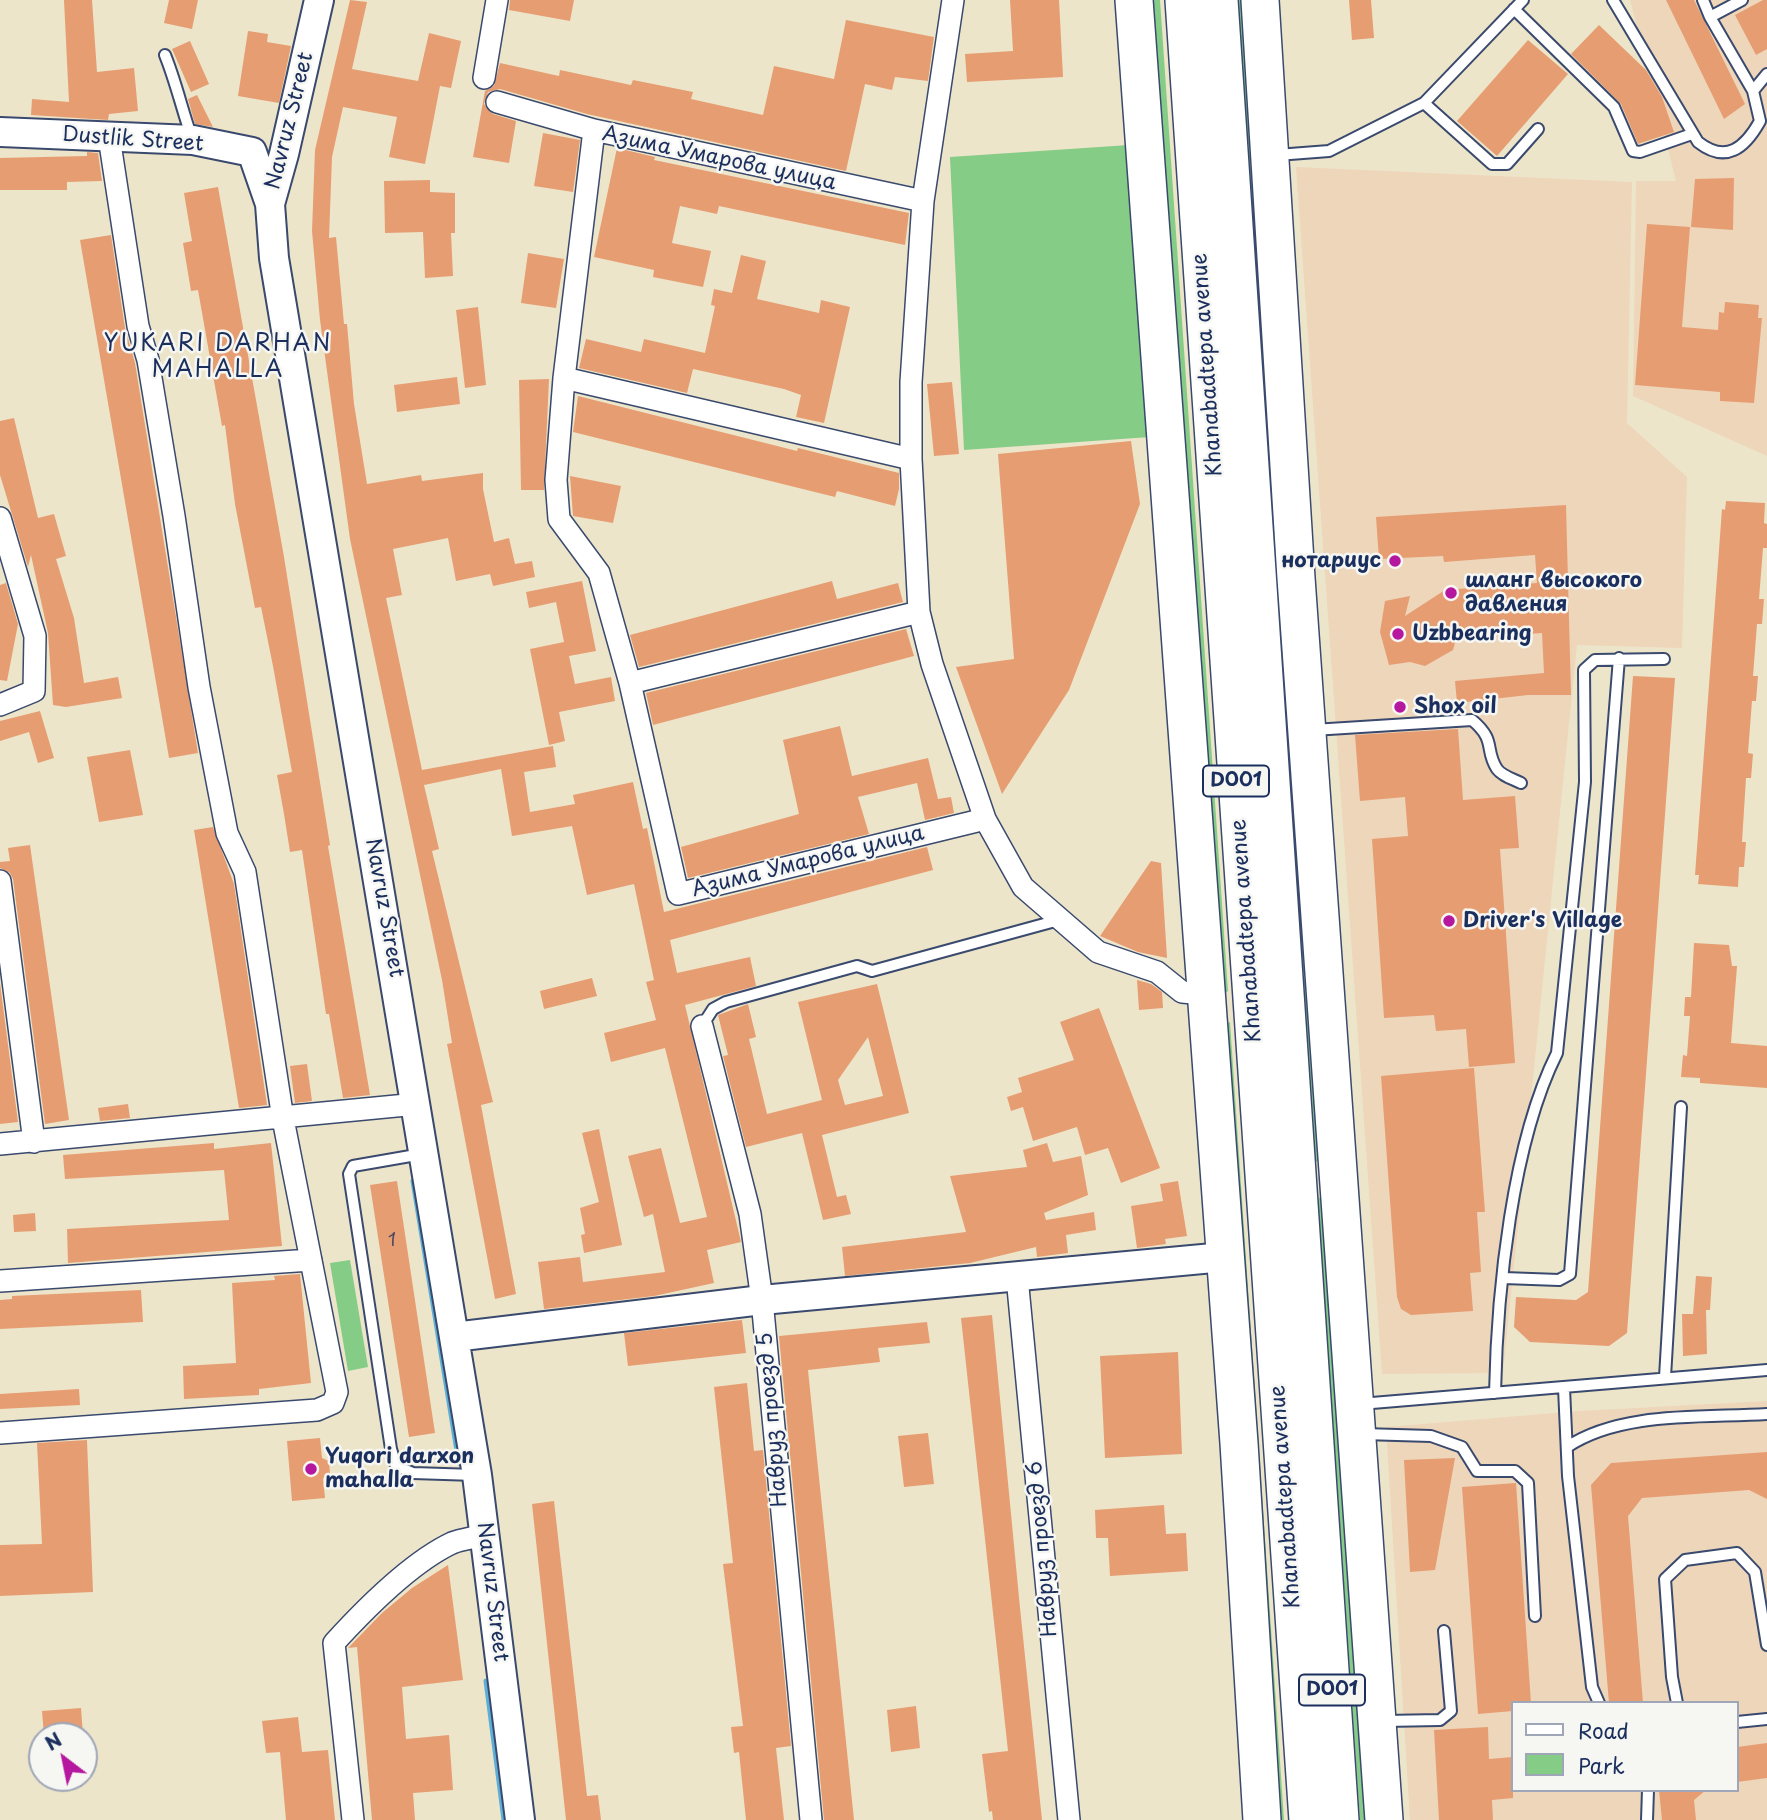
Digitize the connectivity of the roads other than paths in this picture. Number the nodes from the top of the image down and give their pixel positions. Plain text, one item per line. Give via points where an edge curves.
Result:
1 (319, 0) edge
2 (498, 0) edge
3 (953, 0) edge
4 (1134, 0) edge
5 (1184, 0) edge
6 (1219, 0) edge
7 (1260, 0) edge
8 (1523, 0) edge
9 (1613, 0) edge
10 (1703, 0) edge
11 (1742, 0) edge
12 (1514, 9) junction
13 (1710, 17) junction
14 (165, 55) dead end
15 (1767, 74) edge
16 (484, 78) dead end
17 (1753, 91) junction
18 (497, 102) dead end
19 (1424, 103) junction
20 (1538, 129) dead end
21 (594, 130) junction
22 (0, 132) edge
23 (1692, 134) junction
24 (109, 137) junction
25 (193, 140) junction
26 (252, 152) junction
27 (284, 154) junction
28 (1270, 155) junction
29 (923, 201) junction
30 (270, 204) junction
31 (564, 379) junction
32 (911, 459) junction
33 (0, 519) edge
34 (919, 612) junction
35 (1619, 658) junction
36 (1664, 659) dead end
37 (630, 683) junction
38 (0, 705) edge
39 (1307, 731) junction
40 (1310, 768) junction
41 (1521, 783) dead end
42 (985, 819) junction
43 (1275, 825) junction
44 (0, 881) edge
45 (1059, 920) junction
46 (1250, 981) junction
47 (1206, 1011) junction
48 (702, 1027) joint
49 (417, 1104) junction
50 (1681, 1107) dead end
51 (283, 1119) junction
52 (34, 1142) junction
53 (0, 1144) edge
54 (1336, 1151) junction
55 (425, 1154) junction
56 (1301, 1218) junction
57 (1224, 1257) junction
58 (311, 1260) junction
59 (1017, 1277) junction
60 (1504, 1278) junction
61 (0, 1282) edge
62 (762, 1300) junction
63 (454, 1337) junction
64 (1767, 1370) edge
65 (1665, 1377) junction
66 (1564, 1388) junction
67 (1494, 1393) junction
68 (1767, 1414) edge
69 (1355, 1419) junction
70 (0, 1433) edge
71 (1567, 1447) junction
72 (477, 1475) junction
73 (484, 1535) junction
74 (1307, 1561) junction
75 (1535, 1616) dead end
76 (1444, 1631) dead end
77 (1767, 1645) edge
78 (1598, 1701) edge
79 (1677, 1701) edge
80 (1767, 1719) edge
81 (1378, 1721) junction
82 (1739, 1722) edge
83 (1648, 1792) edge
84 (353, 1820) edge
85 (520, 1820) edge
86 (811, 1820) edge
87 (1069, 1820) edge
88 (1262, 1820) edge
89 (1308, 1820) edge
90 (1340, 1820) edge
91 (1384, 1820) edge
92 (1647, 1820) edge

1 - 27 street, Navruz Street
2 - 16 street
3 - 29 street
4 - 47 highway
5 - 46 highway, Khanabadtepa avenue / D001
6 - 43 highway, Khanabadtepa avenue / D001
7 - 28 highway
8 - 12 lane
9 - 23 lane
10 - 13 lane
11 - 13 lane
12 - 19 lane
12 - 23 lane via 1614,107 1633,151
13 - 17 lane
14 - 25 lane
15 - 17 lane
17 - 23 lane via 1760,121 1748,142 1727,153 1707,149
18 - 21 street
19 - 20 lane via 1492,164 1507,164
19 - 28 lane via 1329,151
21 - 29 street, Азима Умарова улица
21 - 31 street, Азима Умарова улица
22 - 24 street, Dustlik Street
24 - 25 street, Dustlik Street
24 - 51 street via 199,687 227,833 245,872
25 - 26 street, Dustlik Street
26 - 27 street, Dustlik Street
26 - 30 street
27 - 30 street, Navruz Street
28 - 39 highway
29 - 32 street via 911,382
30 - 49 street, Navruz Street via 274,258
31 - 32 street
31 - 37 street, Азима Умарова улица via 556,480 559,519 599,573
32 - 34 street
33 - 38 street via 35,636 34,691
34 - 37 street
34 - 42 street
35 - 36 lane
35 - 60 lane via 1595,660 1584,670 1585,782 1557,1053 1540,1087 1512,1208
35 - 60 lane via 1570,1274 1559,1280
37 - 42 street, Азима Умарова улица via 678,894
39 - 40 highway
39 - 41 lane via 1472,720 1485,730 1496,767
40 - 43 highway
40 - 54 highway
42 - 45 street via 1023,887
43 - 56 highway, Khanabadtepa avenue / D001
44 - 52 street
45 - 47 street via 1098,952 1157,972
45 - 48 lane via 872,971 857,966 726,1002 713,1009
46 - 47 highway
46 - 74 highway, Khanabadtepa avenue / D001
47 - 57 highway
48 - 62 street, Навруз проезд 5 via 750,1214
49 - 51 street
49 - 55 street, Navruz Street
50 - 65 lane
51 - 52 street
51 - 58 street
52 - 53 street
54 - 56 highway
54 - 69 highway
55 - 63 street, Navruz Street
55 - 72 lane via 365,1162 353,1166 349,1174 391,1449 396,1466 412,1473
56 - 74 highway, Khanabadtepa avenue / D001
57 - 59 street
57 - 88 highway
58 - 61 street
58 - 70 street via 337,1392 326,1408
59 - 62 street
59 - 87 street, Навруз проезд 6
60 - 67 lane
62 - 63 street
62 - 86 street, Навруз проезд 5
63 - 72 street, Navruz Street
64 - 65 lane
65 - 66 lane
66 - 67 lane
66 - 71 lane
67 - 69 lane
68 - 71 lane via 1616,1424
69 - 75 lane via 1376,1432 1431,1436 1462,1447 1477,1471 1515,1471 1528,1483
69 - 81 highway
71 - 78 lane via 1592,1688
72 - 73 street, Navruz Street
73 - 84 street via 453,1543 420,1564 361,1613 334,1643
73 - 85 street, Navruz Street
74 - 89 highway, Khanabadtepa avenue / D001
74 - 90 highway, Khanabadtepa avenue / D001
76 - 81 lane via 1451,1712 1440,1720
77 - 79 lane via 1755,1572 1737,1553 1685,1560 1665,1579
80 - 82 lane
81 - 91 highway
83 - 92 lane

